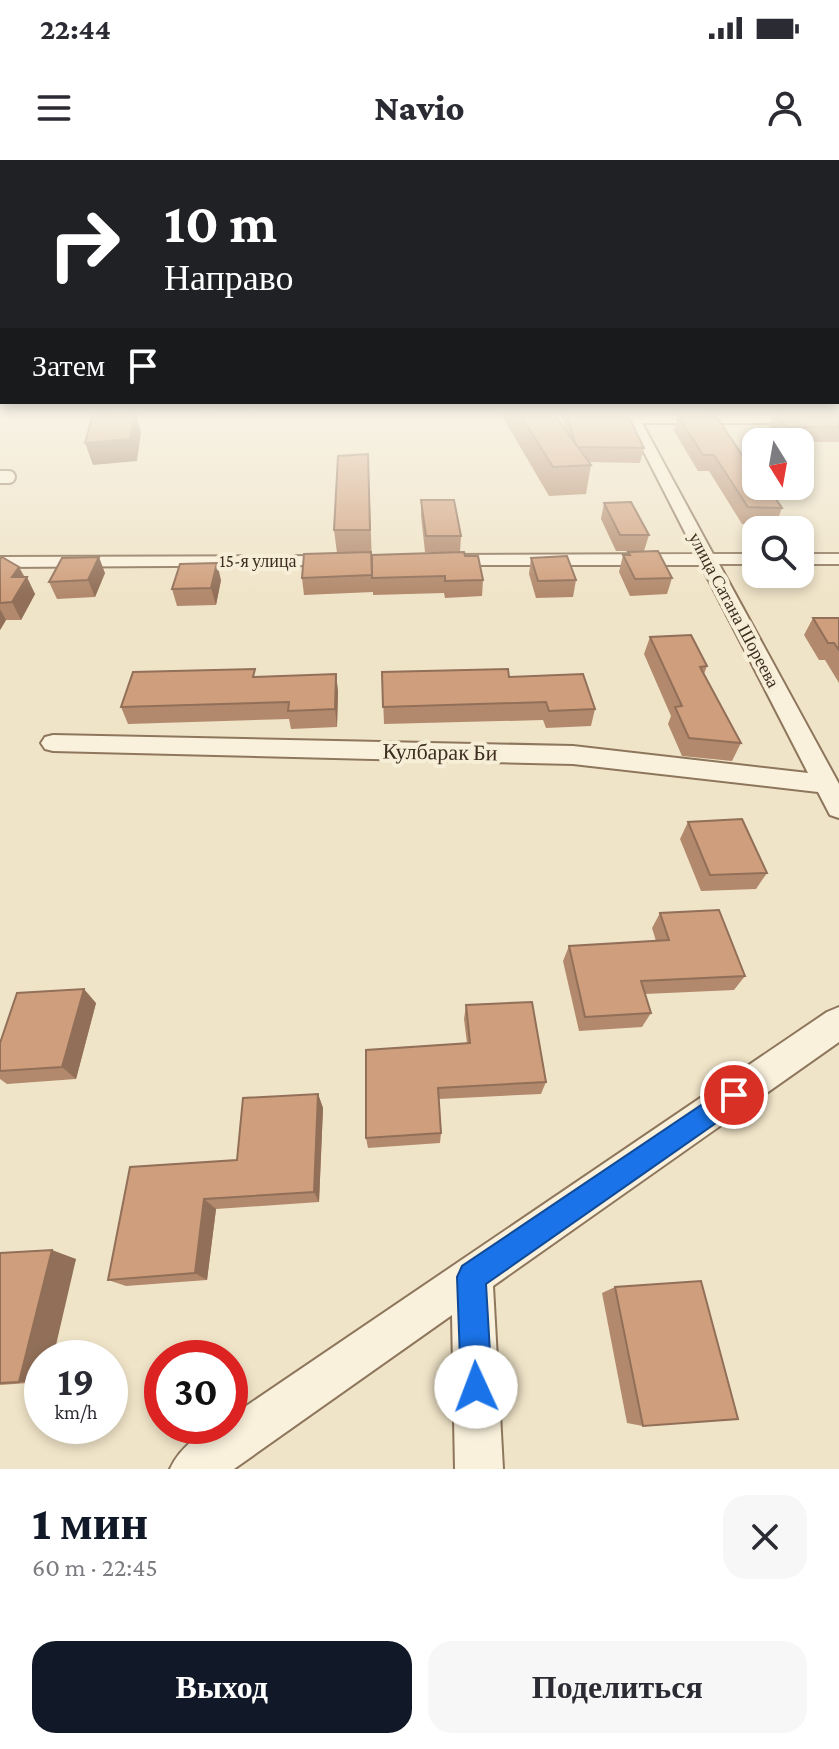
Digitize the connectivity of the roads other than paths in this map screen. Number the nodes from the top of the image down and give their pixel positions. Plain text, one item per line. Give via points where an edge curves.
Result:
1 (661, 472) edge
2 (707, 559) junction
3 (742, 559) edge
4 (814, 559) edge
5 (839, 559) edge
6 (361, 560) edge
7 (424, 560) edge
8 (0, 562) edge
9 (53, 743) dead end
10 (825, 784) junction
11 (839, 808) edge
12 (839, 1023) edge
13 (472, 1277) junction
14 (194, 1469) edge
15 (479, 1469) edge

1 - 2 street, улица Сатана Шореева
2 - 3 street
2 - 7 street
2 - 10 street, улица Сатана Шореева
4 - 5 street
6 - 8 street, 15-я улица
9 - 10 street, Кулбарак Би via 573,755
10 - 11 street, улица Сатана Шореева
12 - 13 street
13 - 14 street
13 - 15 street

